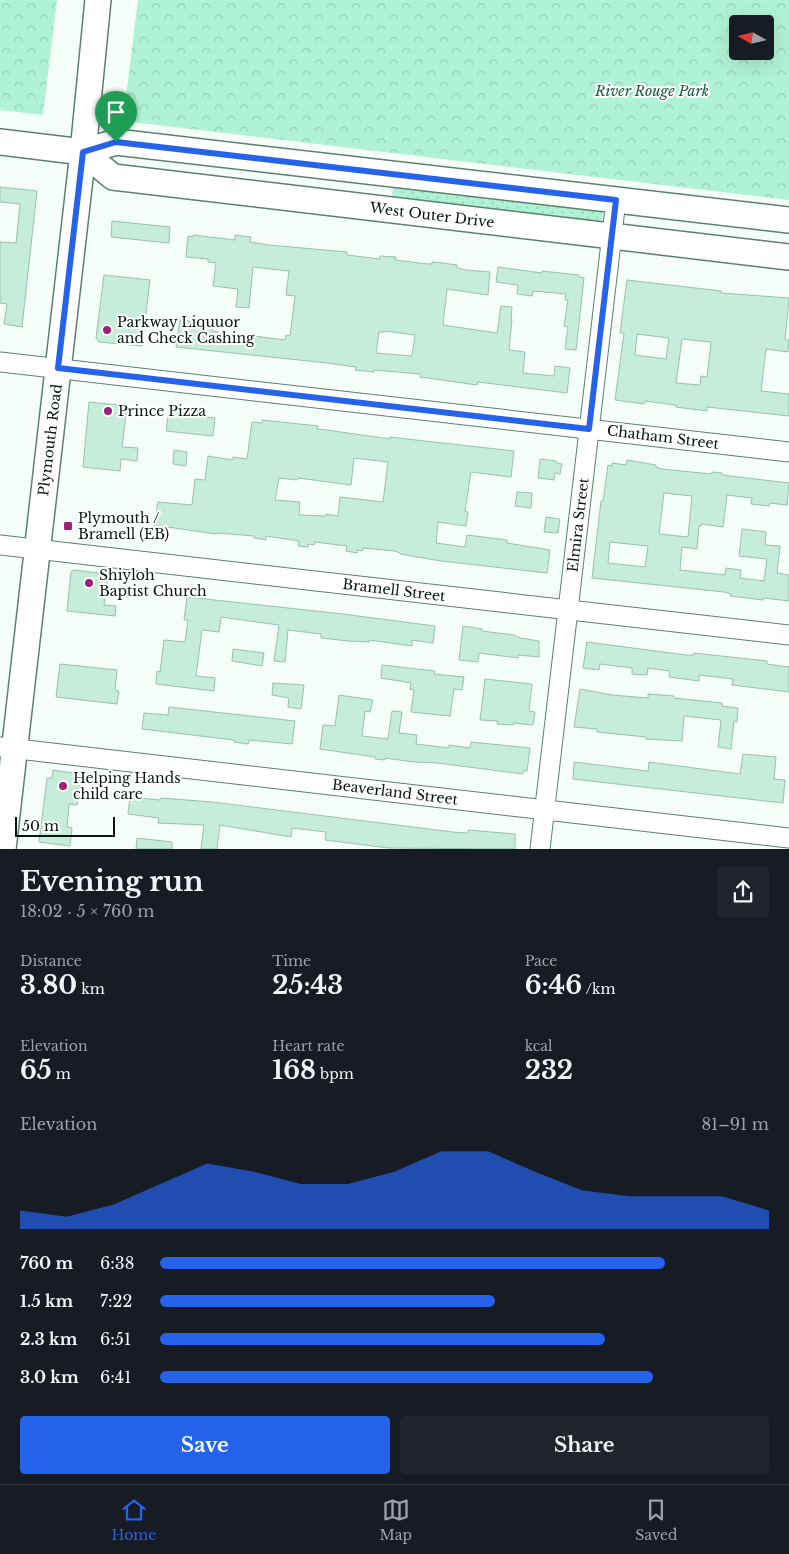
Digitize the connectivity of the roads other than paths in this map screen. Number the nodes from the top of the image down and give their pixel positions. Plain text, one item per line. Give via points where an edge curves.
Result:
1 (98, 0) edge
2 (0, 142) edge
3 (186, 150) junction
4 (83, 152) junction
5 (385, 173) junction
6 (182, 185) junction
7 (616, 200) junction
8 (381, 209) junction
9 (789, 220) edge
10 (611, 237) junction
11 (789, 257) edge
12 (0, 362) edge
13 (58, 368) junction
14 (589, 429) junction
15 (789, 452) edge
16 (0, 545) edge
17 (37, 549) junction
18 (568, 610) junction
19 (789, 635) edge
20 (7, 748) edge
21 (545, 810) junction
22 (789, 838) edge
23 (3, 849) edge
24 (540, 849) edge

1 - 4 main road, Plymouth Road
2 - 4 main road
3 - 4 main road via 116,142
3 - 5 main road
3 - 6 main road
4 - 6 main road, West Outer Drive via 113,176
4 - 13 main road, Plymouth Road
5 - 7 main road
5 - 8 main road
6 - 8 main road, West Outer Drive
7 - 9 main road
7 - 10 street, Elmira Street
8 - 10 main road, West Outer Drive
10 - 11 main road, West Outer Drive
10 - 14 street, Elmira Street
12 - 13 street, Chatham Street
13 - 14 street, Chatham Street
13 - 17 main road, Plymouth Road
14 - 15 street, Chatham Street
14 - 18 street, Elmira Street
16 - 17 street, Bramell Street
17 - 18 street, Bramell Street
17 - 20 main road, Plymouth Road
18 - 19 street, Bramell Street
18 - 21 street, Elmira Street
20 - 21 street, Beaverland Street
20 - 23 main road, Plymouth Road
21 - 22 street, Beaverland Street
21 - 24 street, Elmira Street

